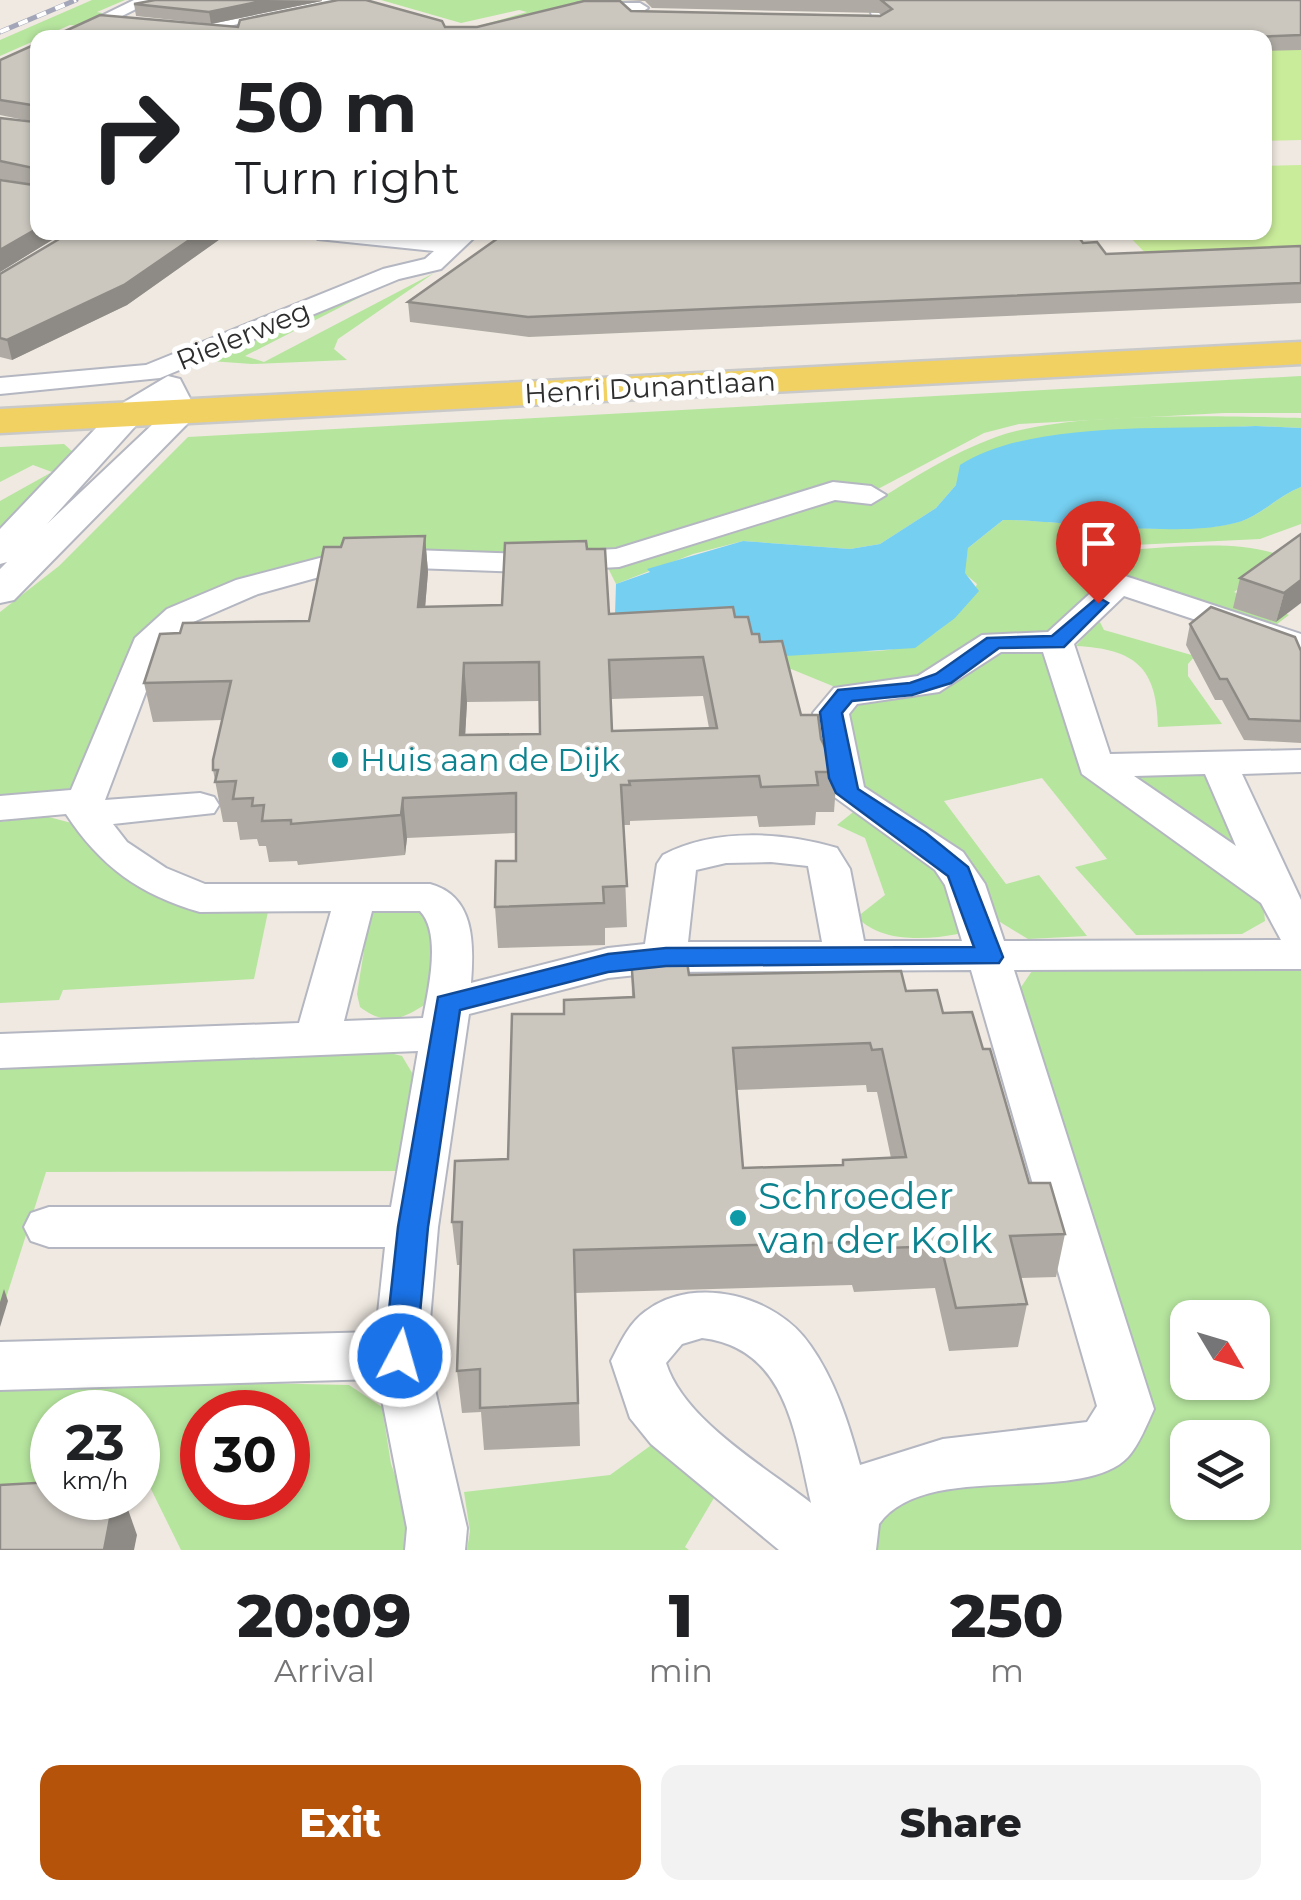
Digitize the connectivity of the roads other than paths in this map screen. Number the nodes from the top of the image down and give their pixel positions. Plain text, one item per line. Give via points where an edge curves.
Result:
1 (146, 0) edge
2 (332, 0) edge
3 (875, 0) edge
4 (356, 2) edge
5 (556, 14) edge
6 (637, 14) edge
7 (101, 20) junction
8 (138, 24) edge
9 (176, 27) edge
10 (876, 27) edge
11 (196, 29) junction
12 (80, 30) edge
13 (200, 30) edge
14 (243, 30) edge
15 (462, 240) edge
16 (490, 244) edge
17 (1301, 338) edge
18 (1301, 353) edge
19 (0, 386) edge
20 (0, 395) edge
21 (174, 399) junction
22 (128, 414) junction
23 (0, 421) edge
24 (871, 494) dead end
25 (0, 552) edge
26 (0, 591) edge
27 (1057, 642) junction
28 (1301, 645) edge
29 (1301, 761) edge
30 (1220, 764) junction
31 (1095, 766) junction
32 (200, 805) dead end
33 (0, 808) edge
34 (86, 808) junction
35 (1277, 894) junction
36 (356, 898) junction
37 (1301, 938) edge
38 (844, 953) junction
39 (1301, 954) edge
40 (666, 957) junction
41 (990, 957) junction
42 (444, 1019) junction
43 (317, 1039) junction
44 (0, 1051) edge
45 (49, 1227) dead end
46 (413, 1227) junction
47 (400, 1356) junction
48 (0, 1366) edge
49 (839, 1542) edge
50 (435, 1550) edge

1 - 7 street
2 - 11 street
3 - 10 street
4 - 14 street
5 - 6 street via 590,6
7 - 8 street
7 - 12 street
9 - 11 street
11 - 13 street
15 - 16 street
15 - 19 street, Rielerweg via 432,264 390,274 151,372
17 - 21 main road, Henri Dunantlaan
18 - 21 main road, Henri Dunantlaan
20 - 21 main road, Henri Dunantlaan
21 - 22 main road, Henri Dunantlaan
21 - 26 street
22 - 23 main road, Henri Dunantlaan
22 - 25 street
24 - 34 street via 833,490 619,558 528,563 358,557 232,593 179,616 147,645
27 - 28 street via 1119,584
27 - 31 street
27 - 41 street via 994,642 944,678 912,689 846,695 831,712 848,793 959,872
29 - 30 street
30 - 31 street
30 - 35 street
31 - 35 street
32 - 34 street
33 - 34 street
34 - 36 street via 113,851 200,898
35 - 37 street
36 - 42 street via 412,895 442,904 451,918
36 - 43 street
38 - 40 street
38 - 40 street via 824,858 794,851 699,852 677,864
38 - 41 street
39 - 41 street
40 - 42 street via 608,963
41 - 49 street via 1126,1409 1107,1440 1089,1449 895,1476 863,1496
42 - 43 street
42 - 46 street
43 - 44 street
45 - 46 street
46 - 47 street
47 - 48 street
47 - 50 street

